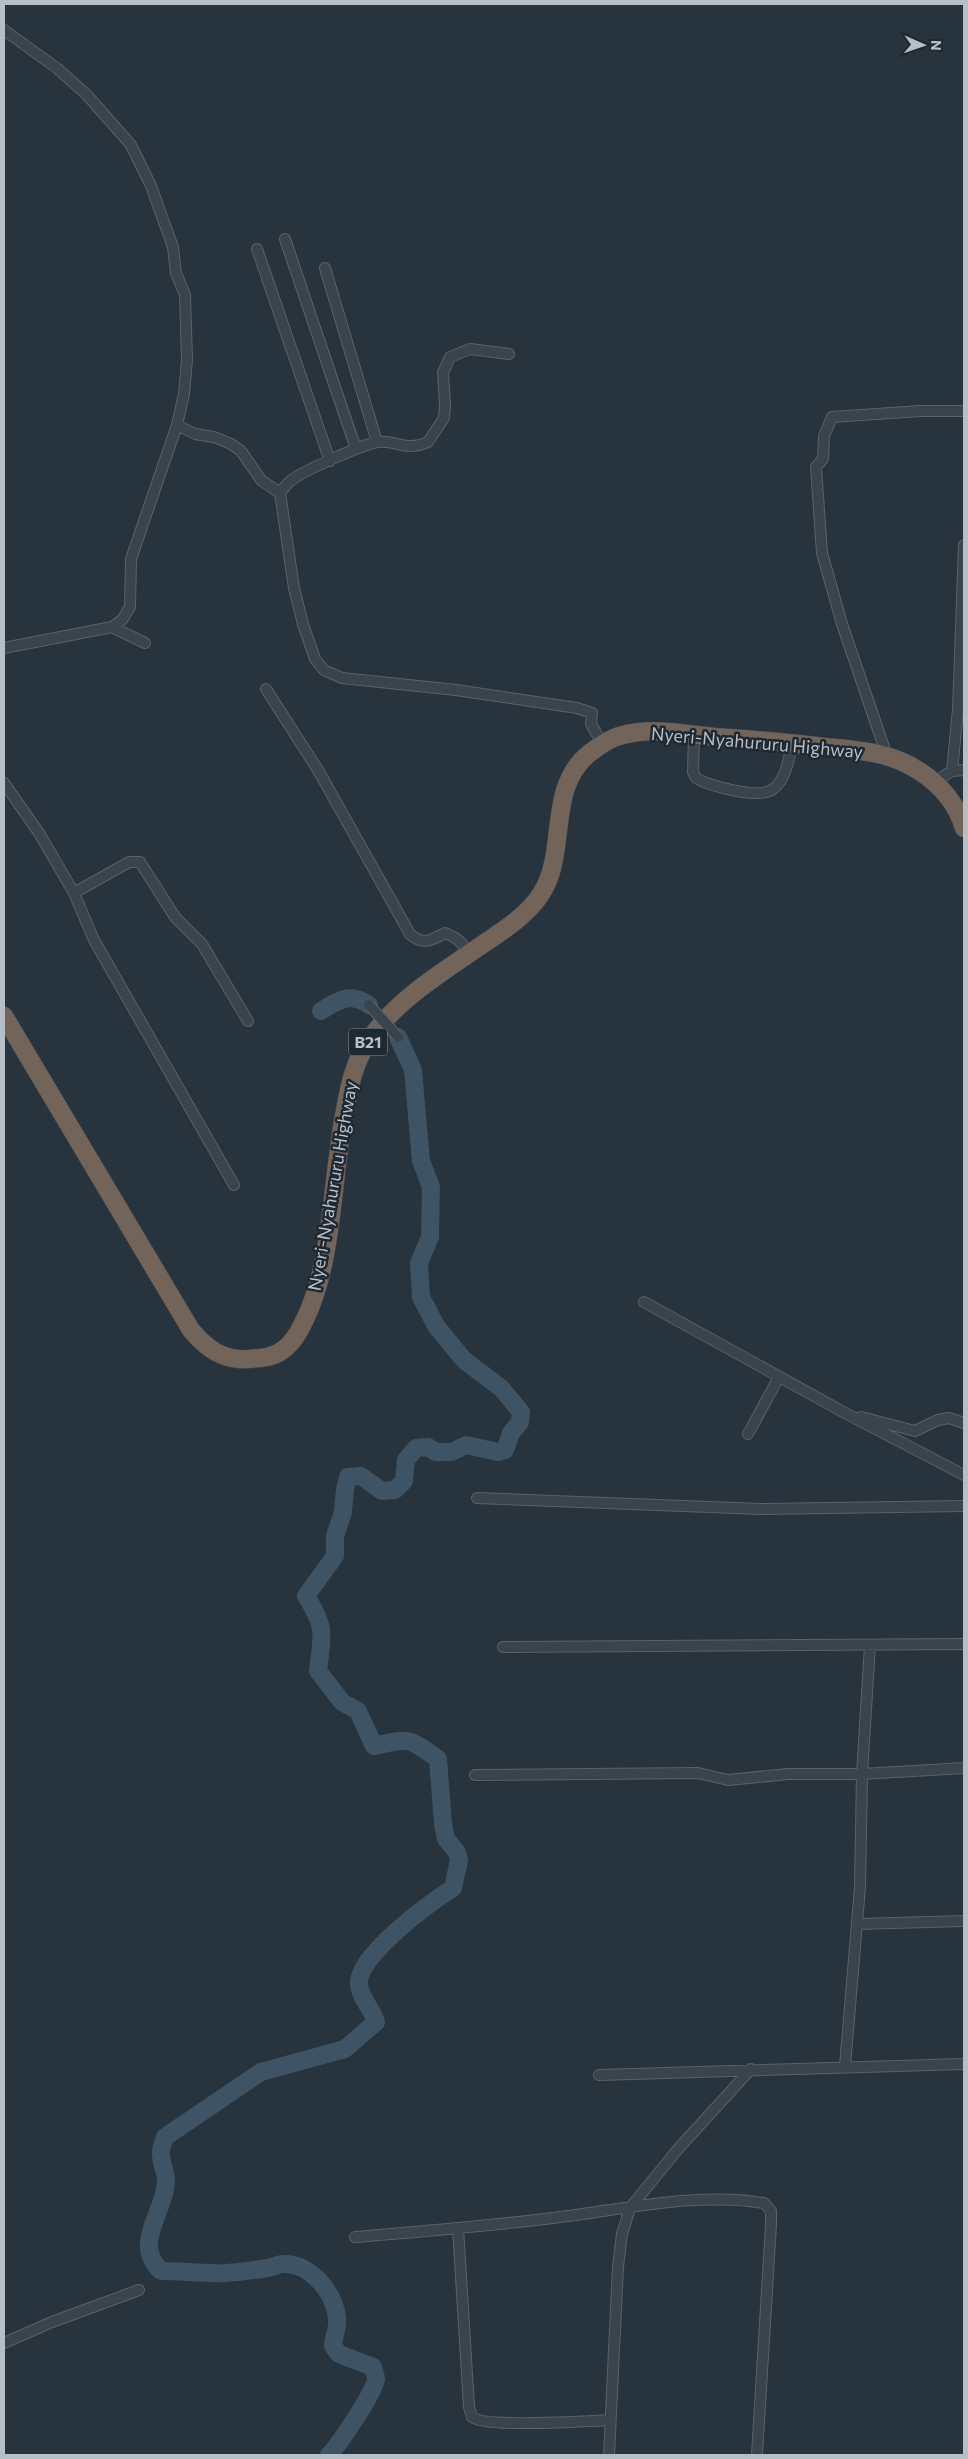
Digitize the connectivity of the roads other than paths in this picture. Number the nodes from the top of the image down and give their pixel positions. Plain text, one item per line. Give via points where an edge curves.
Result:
1 (4, 30) edge
2 (285, 239) dead end
3 (257, 249) dead end
4 (325, 268) dead end
5 (509, 354) dead end
6 (964, 411) edge
7 (177, 425) junction
8 (377, 442) junction
9 (356, 449) junction
10 (330, 461) junction
11 (280, 494) junction
12 (964, 545) edge
13 (112, 627) junction
14 (145, 643) dead end
15 (4, 648) edge
16 (266, 689) dead end
17 (694, 735) junction
18 (792, 743) junction
19 (603, 745) junction
20 (887, 756) junction
21 (952, 770) junction
22 (964, 770) edge
23 (934, 782) junction
24 (4, 783) edge
25 (964, 828) edge
26 (74, 893) junction
27 (468, 954) junction
28 (369, 1005) dead end
29 (4, 1016) edge
30 (248, 1021) dead end
31 (398, 1037) dead end
32 (234, 1185) dead end
33 (644, 1302) dead end
34 (778, 1377) junction
35 (845, 1413) junction
36 (964, 1423) edge
37 (748, 1434) dead end
38 (964, 1475) edge
39 (477, 1498) dead end
40 (964, 1506) edge
41 (964, 1644) edge
42 (870, 1646) junction
43 (503, 1647) dead end
44 (964, 1768) edge
45 (862, 1774) junction
46 (475, 1775) dead end
47 (964, 1921) edge
48 (858, 1924) junction
49 (964, 2064) edge
50 (845, 2066) junction
51 (751, 2070) junction
52 (599, 2075) dead end
53 (630, 2208) junction
54 (458, 2228) junction
55 (356, 2237) dead end
56 (139, 2290) dead end
57 (4, 2343) edge
58 (610, 2420) junction
59 (609, 2455) edge
60 (757, 2455) edge

1 - 7 street via 58,69 87,95 131,145 151,186 173,247 176,273 185,295 187,360
2 - 9 street
3 - 10 street
4 - 8 street
5 - 8 street via 470,348 450,357 443,373 444,418 428,442 409,447
6 - 20 street via 832,417 824,436 823,459 816,468 826,570
7 - 11 street via 195,434 231,444 241,451 261,480
7 - 13 street via 131,559 130,607 122,620
8 - 9 street
9 - 10 street
10 - 11 street via 291,480
11 - 19 street via 294,588 315,659 324,670 342,678 578,708 592,713 591,724
12 - 21 street via 958,709
13 - 14 street
13 - 15 street
16 - 27 street via 318,770 410,934 428,942 445,934 453,936 463,942
17 - 18 highway, Nyeri-Nyahururu Highway / B21
17 - 18 street via 693,772 696,778 752,792 766,793 774,789 786,766
17 - 19 highway, Nyeri-Nyahururu Highway / B21 via 648,732 620,735
18 - 20 highway, Nyeri-Nyahururu Highway / B21
19 - 27 highway, Nyeri-Nyahururu Highway / B21 via 577,764 568,783 560,807 551,868 540,895 517,919
20 - 23 highway, Nyeri-Nyahururu Highway / B21 via 919,770
21 - 22 street
21 - 23 street
23 - 25 highway, Nyeri-Nyahururu Highway / B21 via 952,801
24 - 26 street
26 - 30 street via 130,862 140,862 175,917 202,944
26 - 32 street via 94,940
27 - 29 highway, Nyeri-Nyahururu Highway / B21 via 408,998 372,1036 360,1056 349,1083 321,1278 310,1310 294,1340 283,1350 263,1358 240,1360 222,1356 204,1345 191,1330
28 - 31 street, bridge
33 - 34 street
34 - 35 street
34 - 37 street
35 - 36 street via 916,1431 948,1418
35 - 38 street
39 - 40 street via 761,1509
41 - 42 street
42 - 43 street
42 - 45 street
44 - 45 street
45 - 46 street via 788,1774 728,1780 698,1773
45 - 48 street
47 - 48 street
48 - 50 street
49 - 50 street
50 - 51 street
51 - 52 street
51 - 53 street via 678,2149
53 - 54 street
53 - 58 street via 622,2234 618,2267
53 - 60 street via 730,2199 769,2206 771,2224
54 - 55 street
54 - 58 street via 472,2417 491,2422
56 - 57 street
58 - 59 street

